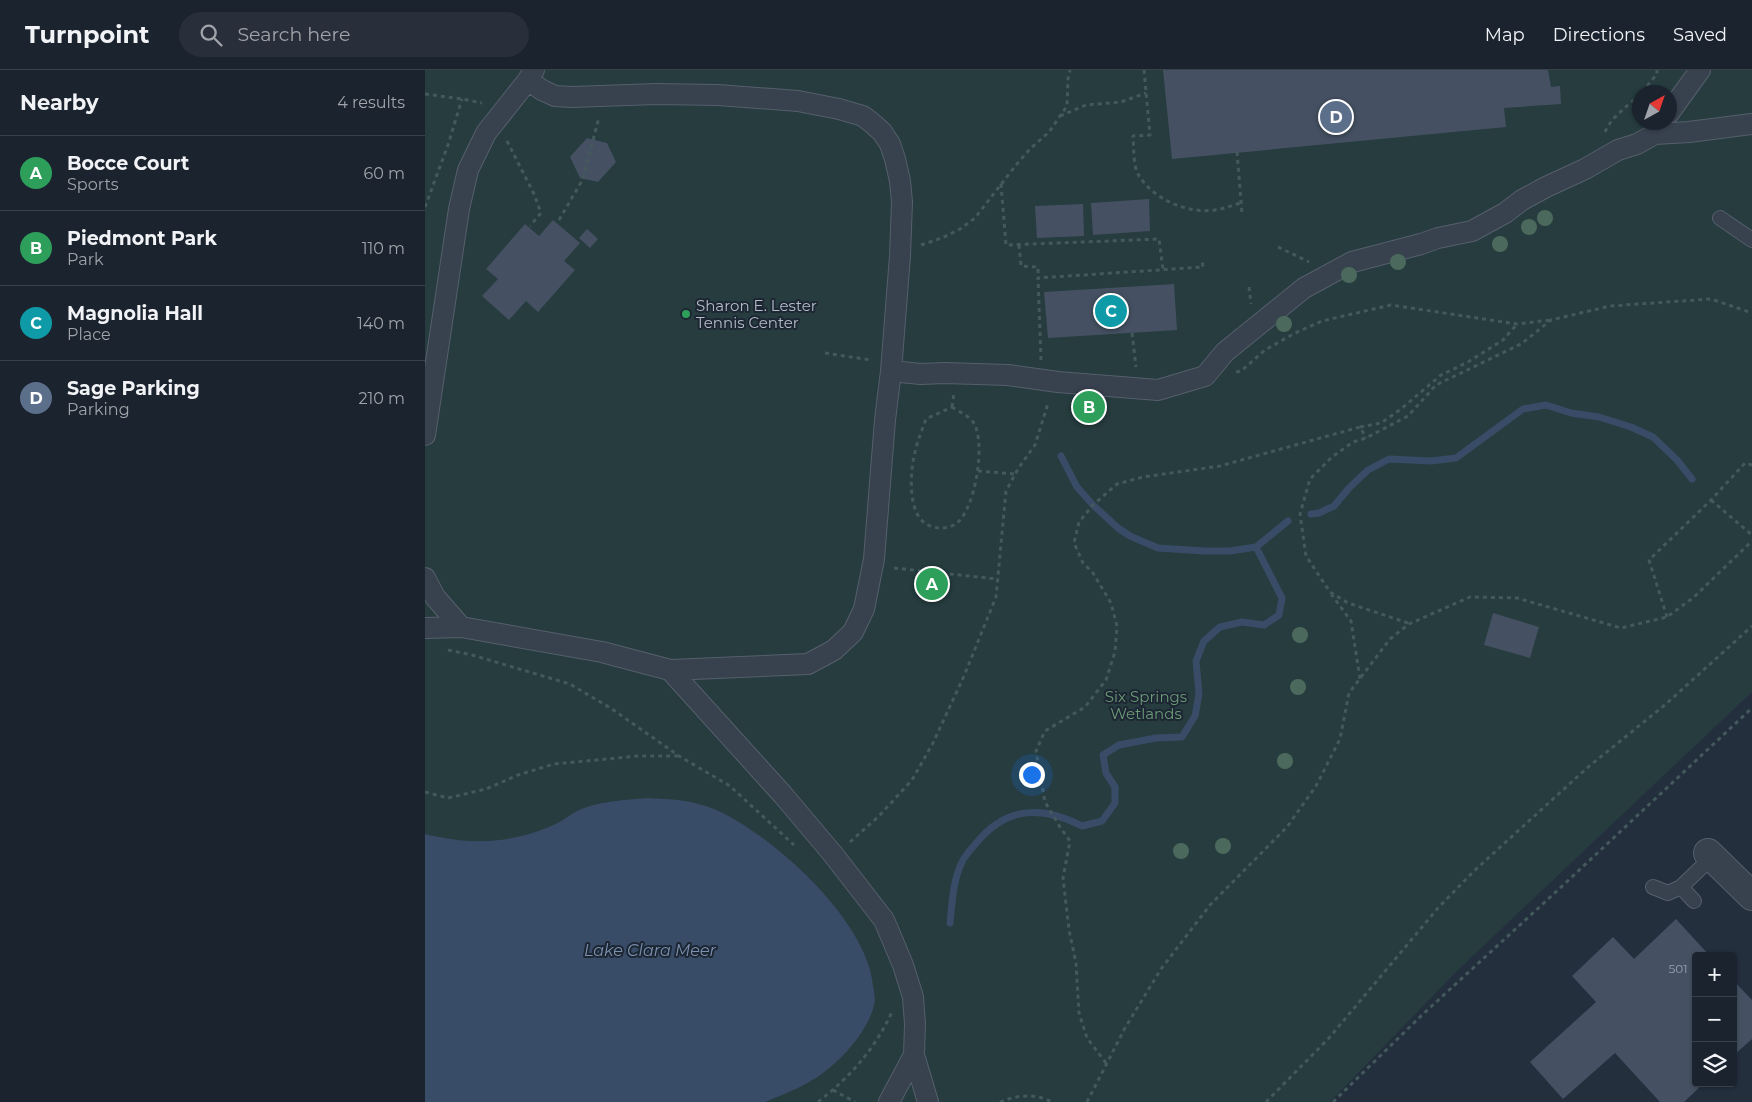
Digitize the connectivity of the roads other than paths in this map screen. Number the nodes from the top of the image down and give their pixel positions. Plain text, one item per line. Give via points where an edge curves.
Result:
1 (1701, 70) edge
2 (531, 75) edge
3 (1677, 102) edge
4 (1752, 124) edge
5 (1656, 130) edge
6 (1674, 130) edge
7 (1720, 218) dead end
8 (1752, 240) edge
9 (891, 367) junction
10 (425, 435) edge
11 (425, 578) edge
12 (461, 627) junction
13 (425, 628) edge
14 (670, 670) junction
15 (1710, 855) joint
16 (1653, 887) dead end
17 (1681, 887) junction
18 (1752, 896) edge
19 (1695, 901) dead end
20 (914, 1055) junction
21 (889, 1102) edge
22 (928, 1102) edge

1 - 3 street
2 - 9 street via 542,90 555,96 718,95 798,101 863,116 882,132 890,144 900,181 901,246
2 - 10 street via 486,132 468,170
4 - 6 street via 1689,132
5 - 9 street via 1637,144 1618,150 1522,200 1505,214 1472,231 1352,262 1331,273 1304,288 1225,352 1205,376 1158,390 1008,375 921,374
7 - 8 lane
9 - 14 street via 873,565 864,609 853,632 834,650 808,664
11 - 12 street via 435,597
12 - 13 street
12 - 14 street via 602,652
14 - 20 street via 783,795 884,920 913,997
15 - 17 lane
15 - 18 street
16 - 17 lane via 1668,893
17 - 19 lane
20 - 21 street
20 - 22 street

